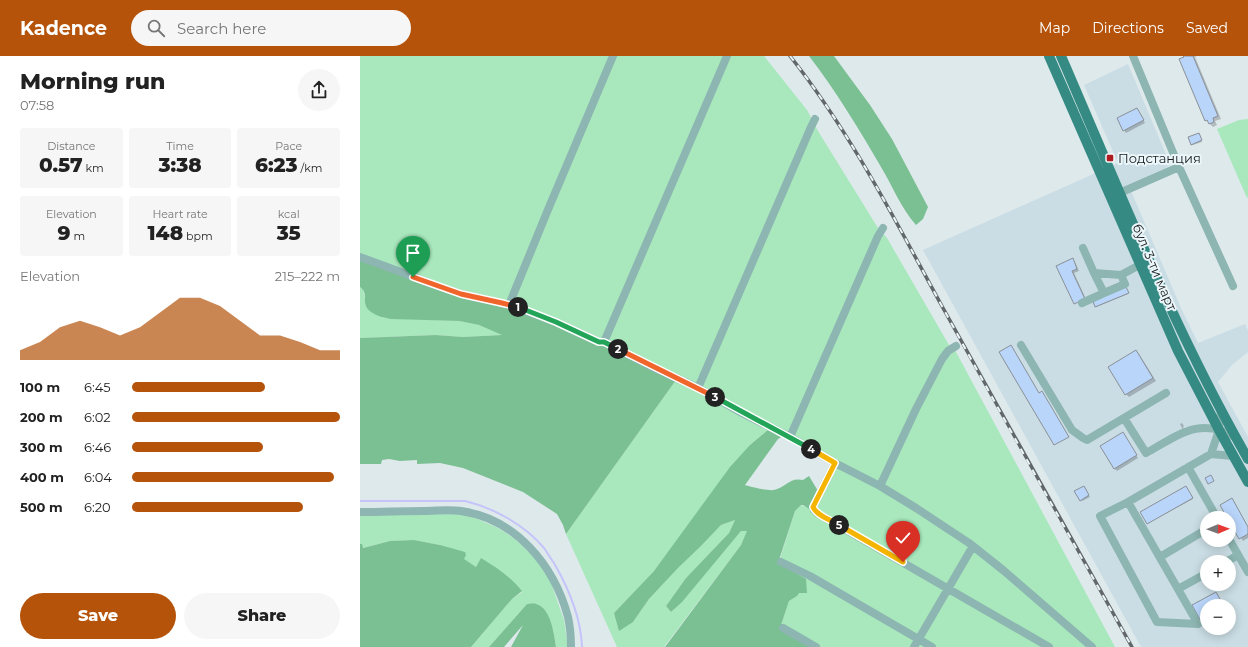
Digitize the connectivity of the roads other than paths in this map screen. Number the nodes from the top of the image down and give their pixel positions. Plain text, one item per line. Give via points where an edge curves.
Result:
1 (613, 56) edge
2 (727, 56) edge
3 (1049, 56) edge
4 (1061, 56) edge
5 (1133, 56) edge
6 (815, 119) dead end
7 (1179, 167) junction
8 (1116, 195) junction
9 (883, 228) dead end
10 (1083, 248) dead end
11 (360, 257) edge
12 (1145, 263) junction
13 (1094, 273) junction
14 (1121, 275) junction
15 (1233, 286) dead end
16 (1104, 293) junction
17 (1082, 303) dead end
18 (509, 304) junction
19 (604, 342) junction
20 (1021, 345) dead end
21 (956, 346) dead end
22 (698, 388) junction
23 (1166, 393) dead end
24 (1220, 408) junction
25 (1124, 418) junction
26 (1219, 430) junction
27 (790, 437) junction
28 (1236, 438) junction
29 (1211, 454) junction
30 (1233, 456) junction
31 (1248, 459) edge
32 (835, 463) junction
33 (1188, 467) junction
34 (1248, 482) edge
35 (880, 486) junction
36 (1128, 502) junction
37 (1213, 511) edge
38 (360, 512) edge
39 (1200, 533) edge
40 (973, 546) junction
41 (1234, 547) edge
42 (1238, 555) joint
43 (1160, 557) junction
44 (781, 562) dead end
45 (1248, 572) edge
46 (1200, 577) edge
47 (948, 589) junction
48 (1178, 589) junction
49 (783, 628) dead end
50 (918, 639) junction
51 (571, 647) edge
52 (816, 647) edge
53 (914, 647) edge
54 (932, 647) edge
55 (1050, 647) edge
56 (1092, 647) edge

1 - 18 street
2 - 19 street
3 - 8 main road, бул. 3-ти март
4 - 8 main road, бул. 3-ти март
5 - 7 street
6 - 22 street
7 - 8 street
7 - 15 street
8 - 12 main road, бул. 3-ти март
9 - 27 street
10 - 13 street
11 - 18 street via 461,294
12 - 14 street
12 - 24 main road, бул. 3-ти март
12 - 26 main road, бул. 3-ти март via 1178,351
13 - 14 street
13 - 16 street
14 - 16 street via 1125,284
16 - 17 street
18 - 19 street
19 - 22 street
20 - 25 street via 1072,430 1083,438 1087,440
21 - 35 street via 942,359
22 - 27 street
23 - 25 street
24 - 26 street
24 - 28 main road, бул. 3-ти март
25 - 26 street via 1146,453 1191,430
26 - 28 street
26 - 29 street
26 - 30 main road, бул. 3-ти март
27 - 32 street
28 - 31 main road, бул. 3-ти март
29 - 30 street
29 - 33 street
30 - 34 main road, бул. 3-ти март
32 - 35 street
32 - 47 street via 813,507 814,510
33 - 36 street
33 - 37 street
35 - 40 street
36 - 43 street
36 - 48 street via 1100,516 1157,622 1198,624
38 - 51 street via 455,510 488,518 504,526 533,549 550,573 568,618
39 - 43 street
40 - 47 street
40 - 56 street
41 - 42 street
42 - 45 street
43 - 48 street
44 - 50 street via 810,576
46 - 48 street
47 - 50 street
47 - 55 street
49 - 52 street
50 - 53 street
50 - 54 street

